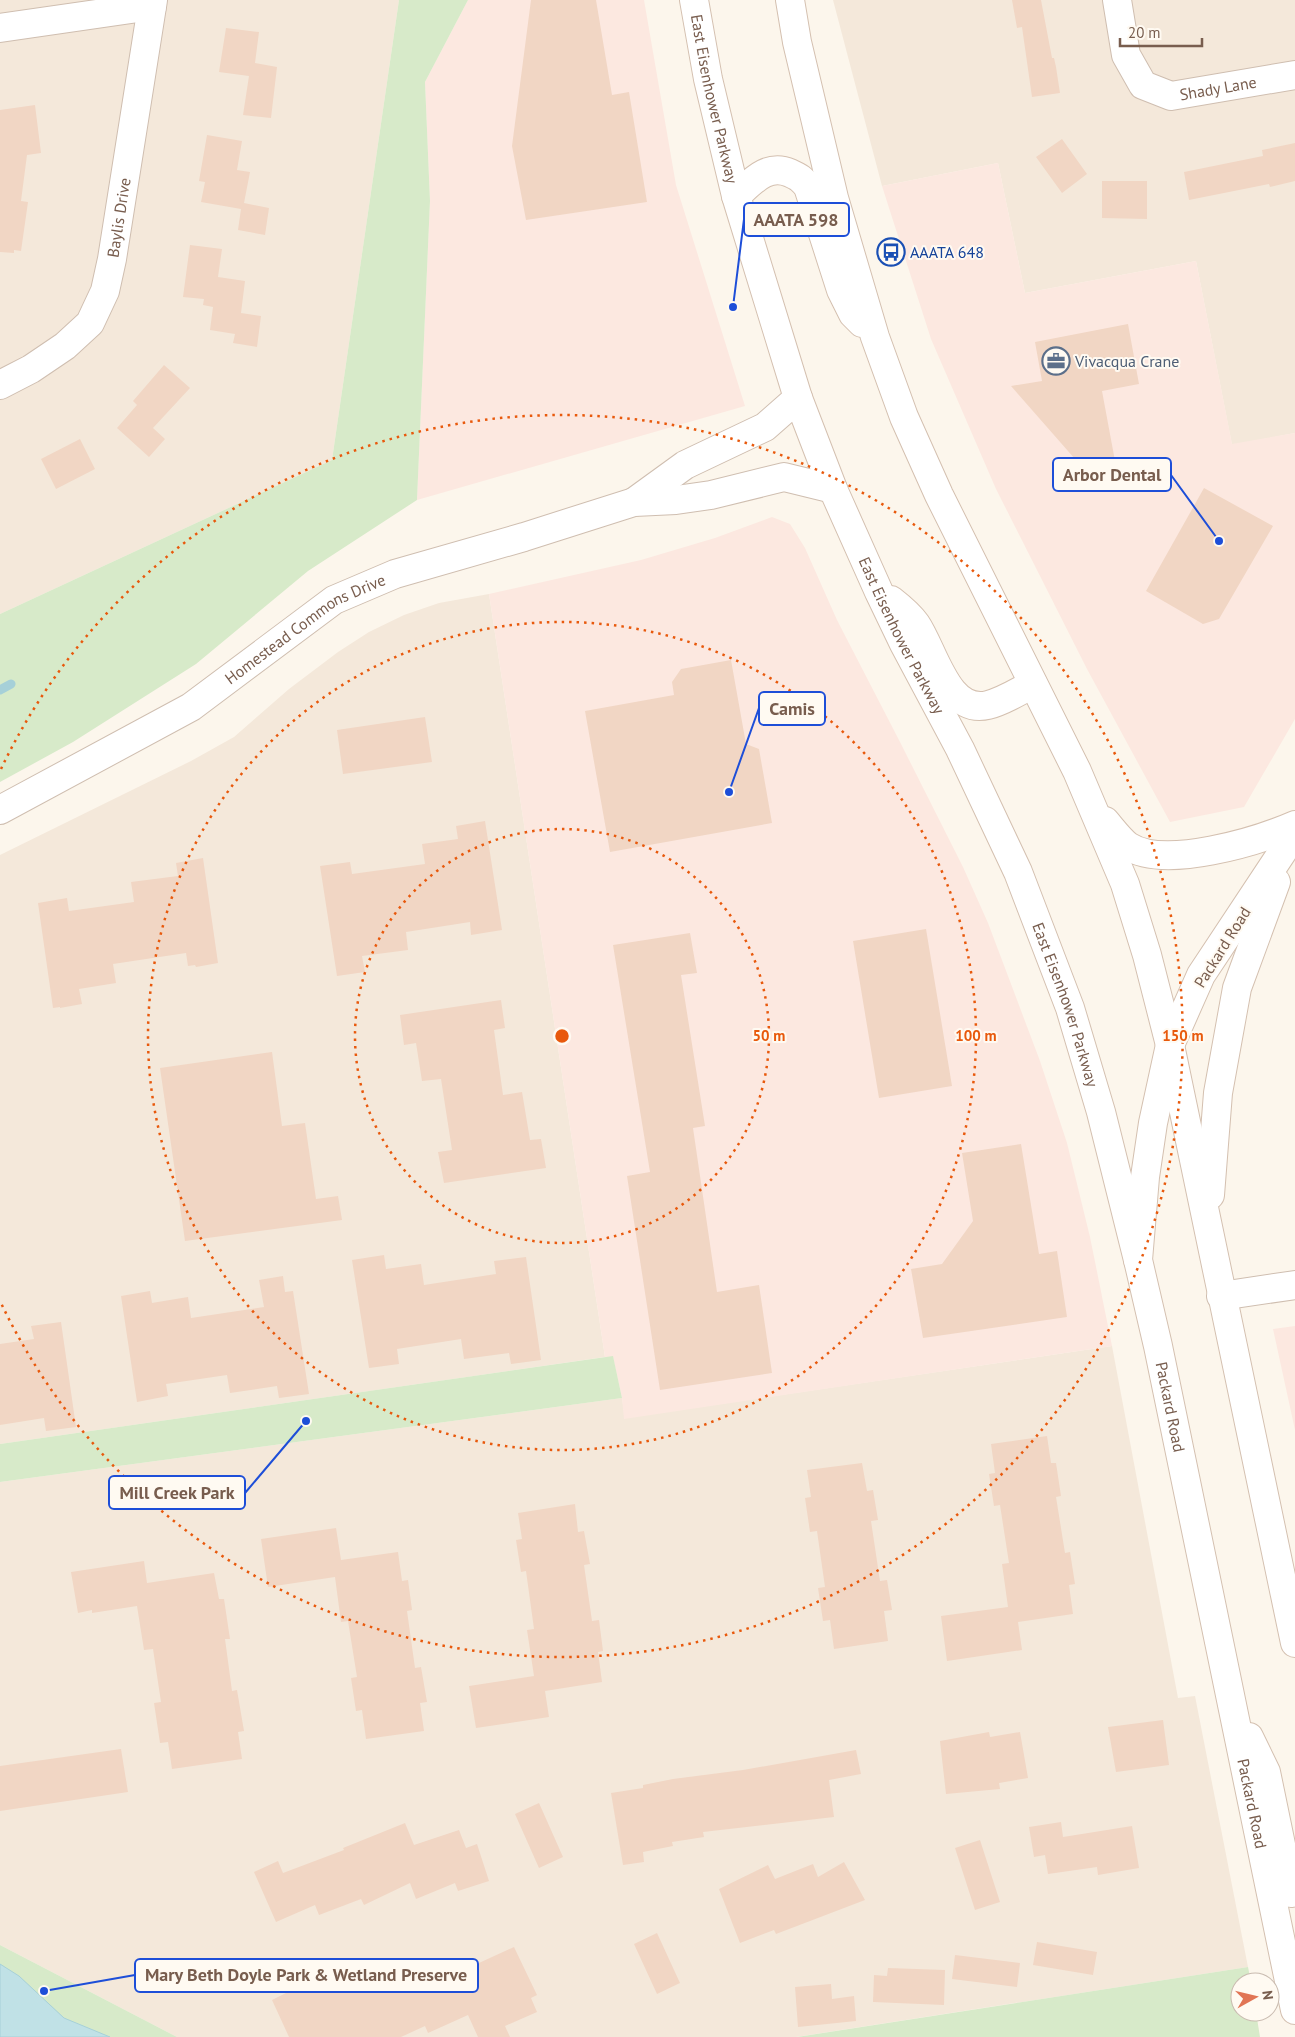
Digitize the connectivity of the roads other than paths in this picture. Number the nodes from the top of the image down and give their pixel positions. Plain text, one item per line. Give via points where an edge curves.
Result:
1 (694, 0) edge
2 (790, 0) edge
3 (1116, 0) edge
4 (152, 3) edge
5 (0, 28) edge
6 (1295, 75) edge
7 (736, 196) junction
8 (875, 336) junction
9 (0, 385) edge
10 (798, 398) junction
11 (833, 489) junction
12 (634, 502) junction
13 (879, 592) junction
14 (1033, 684) junction
15 (1092, 806) junction
16 (0, 810) edge
17 (1293, 834) edge
18 (1170, 1045) junction
19 (1208, 1226) junction
20 (1138, 1260) junction
21 (1295, 1285) edge
22 (1222, 1296) junction
23 (1295, 1643) edge
24 (1231, 1699) junction
25 (1295, 1914) edge
26 (1295, 2008) edge

1 - 7 main road, East Eisenhower Parkway via 708,79
2 - 8 main road via 834,198
3 - 6 main road, Shady Lane via 1126,55 1143,86 1171,96
4 - 5 main road
4 - 9 main road, Baylis Drive via 105,291 90,323 65,346
7 - 8 main road via 770,170 782,169 801,178 808,187 841,290 853,314
7 - 10 main road, East Eisenhower Parkway
8 - 14 main road via 904,417 939,495
10 - 11 main road, East Eisenhower Parkway
10 - 12 main road, Homestead Commons Drive via 765,427 685,465
11 - 12 main road, Homestead Commons Drive via 784,476 711,495
11 - 13 main road, East Eisenhower Parkway
12 - 16 main road, Homestead Commons Drive via 395,574 334,600 191,707
13 - 14 main road via 915,623 957,698 972,706 988,705
13 - 20 main road, East Eisenhower Parkway via 960,749 1025,890 1070,1008 1101,1112
14 - 15 main road
15 - 17 main road via 1128,845 1143,852 1165,855 1203,851
15 - 18 main road via 1125,884
17 - 18 main road, Packard Road via 1201,975
17 - 19 main road via 1238,988 1218,1093
18 - 19 main road
18 - 20 main road, Packard Road via 1152,1123
19 - 22 main road
20 - 24 main road, Packard Road
21 - 22 main road
22 - 23 main road
24 - 25 main road via 1266,1772
24 - 26 main road, Packard Road

